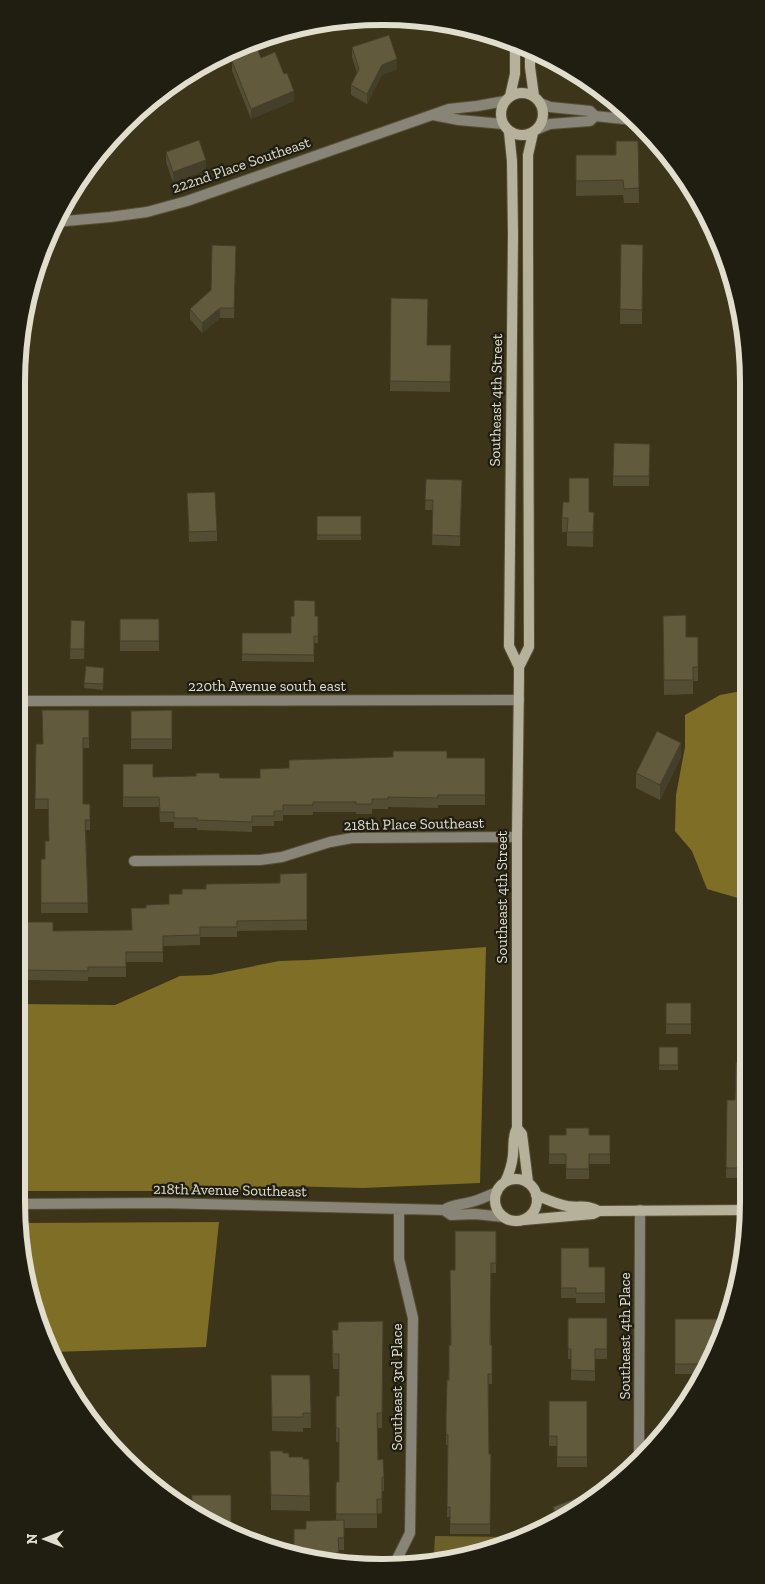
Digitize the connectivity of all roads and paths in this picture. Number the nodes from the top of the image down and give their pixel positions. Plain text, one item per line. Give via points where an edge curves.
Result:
1 (514, 50) edge
2 (530, 57) edge
3 (507, 99) junction
4 (537, 99) junction
5 (432, 115) junction
6 (595, 116) junction
7 (623, 119) edge
8 (506, 128) junction
9 (535, 131) junction
10 (64, 221) edge
11 (519, 667) junction
12 (519, 700) junction
13 (25, 701) edge
14 (517, 836) junction
15 (134, 860) dead end
16 (517, 1128) junction
17 (505, 1182) junction
18 (528, 1182) junction
19 (497, 1192) junction
20 (536, 1195) junction
21 (25, 1204) edge
22 (399, 1209) junction
23 (444, 1210) junction
24 (640, 1210) junction
25 (740, 1210) edge
26 (599, 1211) junction
27 (504, 1217) junction
28 (524, 1220) junction
29 (639, 1450) edge
30 (398, 1558) edge

1 - 3 street via 515,74
2 - 4 street
3 - 4 street via 523,93
3 - 5 street, 222nd Place Southeast
3 - 8 street via 500,114
4 - 6 street via 550,107 590,111
4 - 9 street via 543,116
5 - 8 street, 222nd Place Southeast
5 - 10 street, 222nd Place Southeast via 187,201 146,212
6 - 7 street
6 - 9 street via 590,122 550,124
8 - 9 street via 521,136
8 - 11 street, Southeast 4th Street via 512,161 513,234 510,646
9 - 11 street, Southeast 4th Street via 528,155 529,647
11 - 12 street, Southeast 4th Street
12 - 13 street, 220th Avenue south east
12 - 14 street, Southeast 4th Street
14 - 15 street, 218th Place Southeast via 352,838 260,860
14 - 16 street, Southeast 4th Street
16 - 17 street, Southeast 4th Street via 513,1136 510,1172
16 - 18 street, Southeast 4th Street via 522,1134
17 - 18 street via 520,1179
17 - 19 street
18 - 20 street
19 - 23 street, 218th Avenue Southeast
19 - 27 street via 498,1211
20 - 26 street via 559,1204 592,1207
20 - 28 street via 533,1211
21 - 22 street, 218th Avenue Southeast
22 - 23 street, 218th Avenue Southeast
22 - 30 street, Southeast 3rd Place via 399,1259 413,1318 410,1533
23 - 27 street, 218th Avenue Southeast via 451,1215
24 - 25 street
24 - 26 street
24 - 29 street, Southeast 4th Place
26 - 28 street
27 - 28 street

